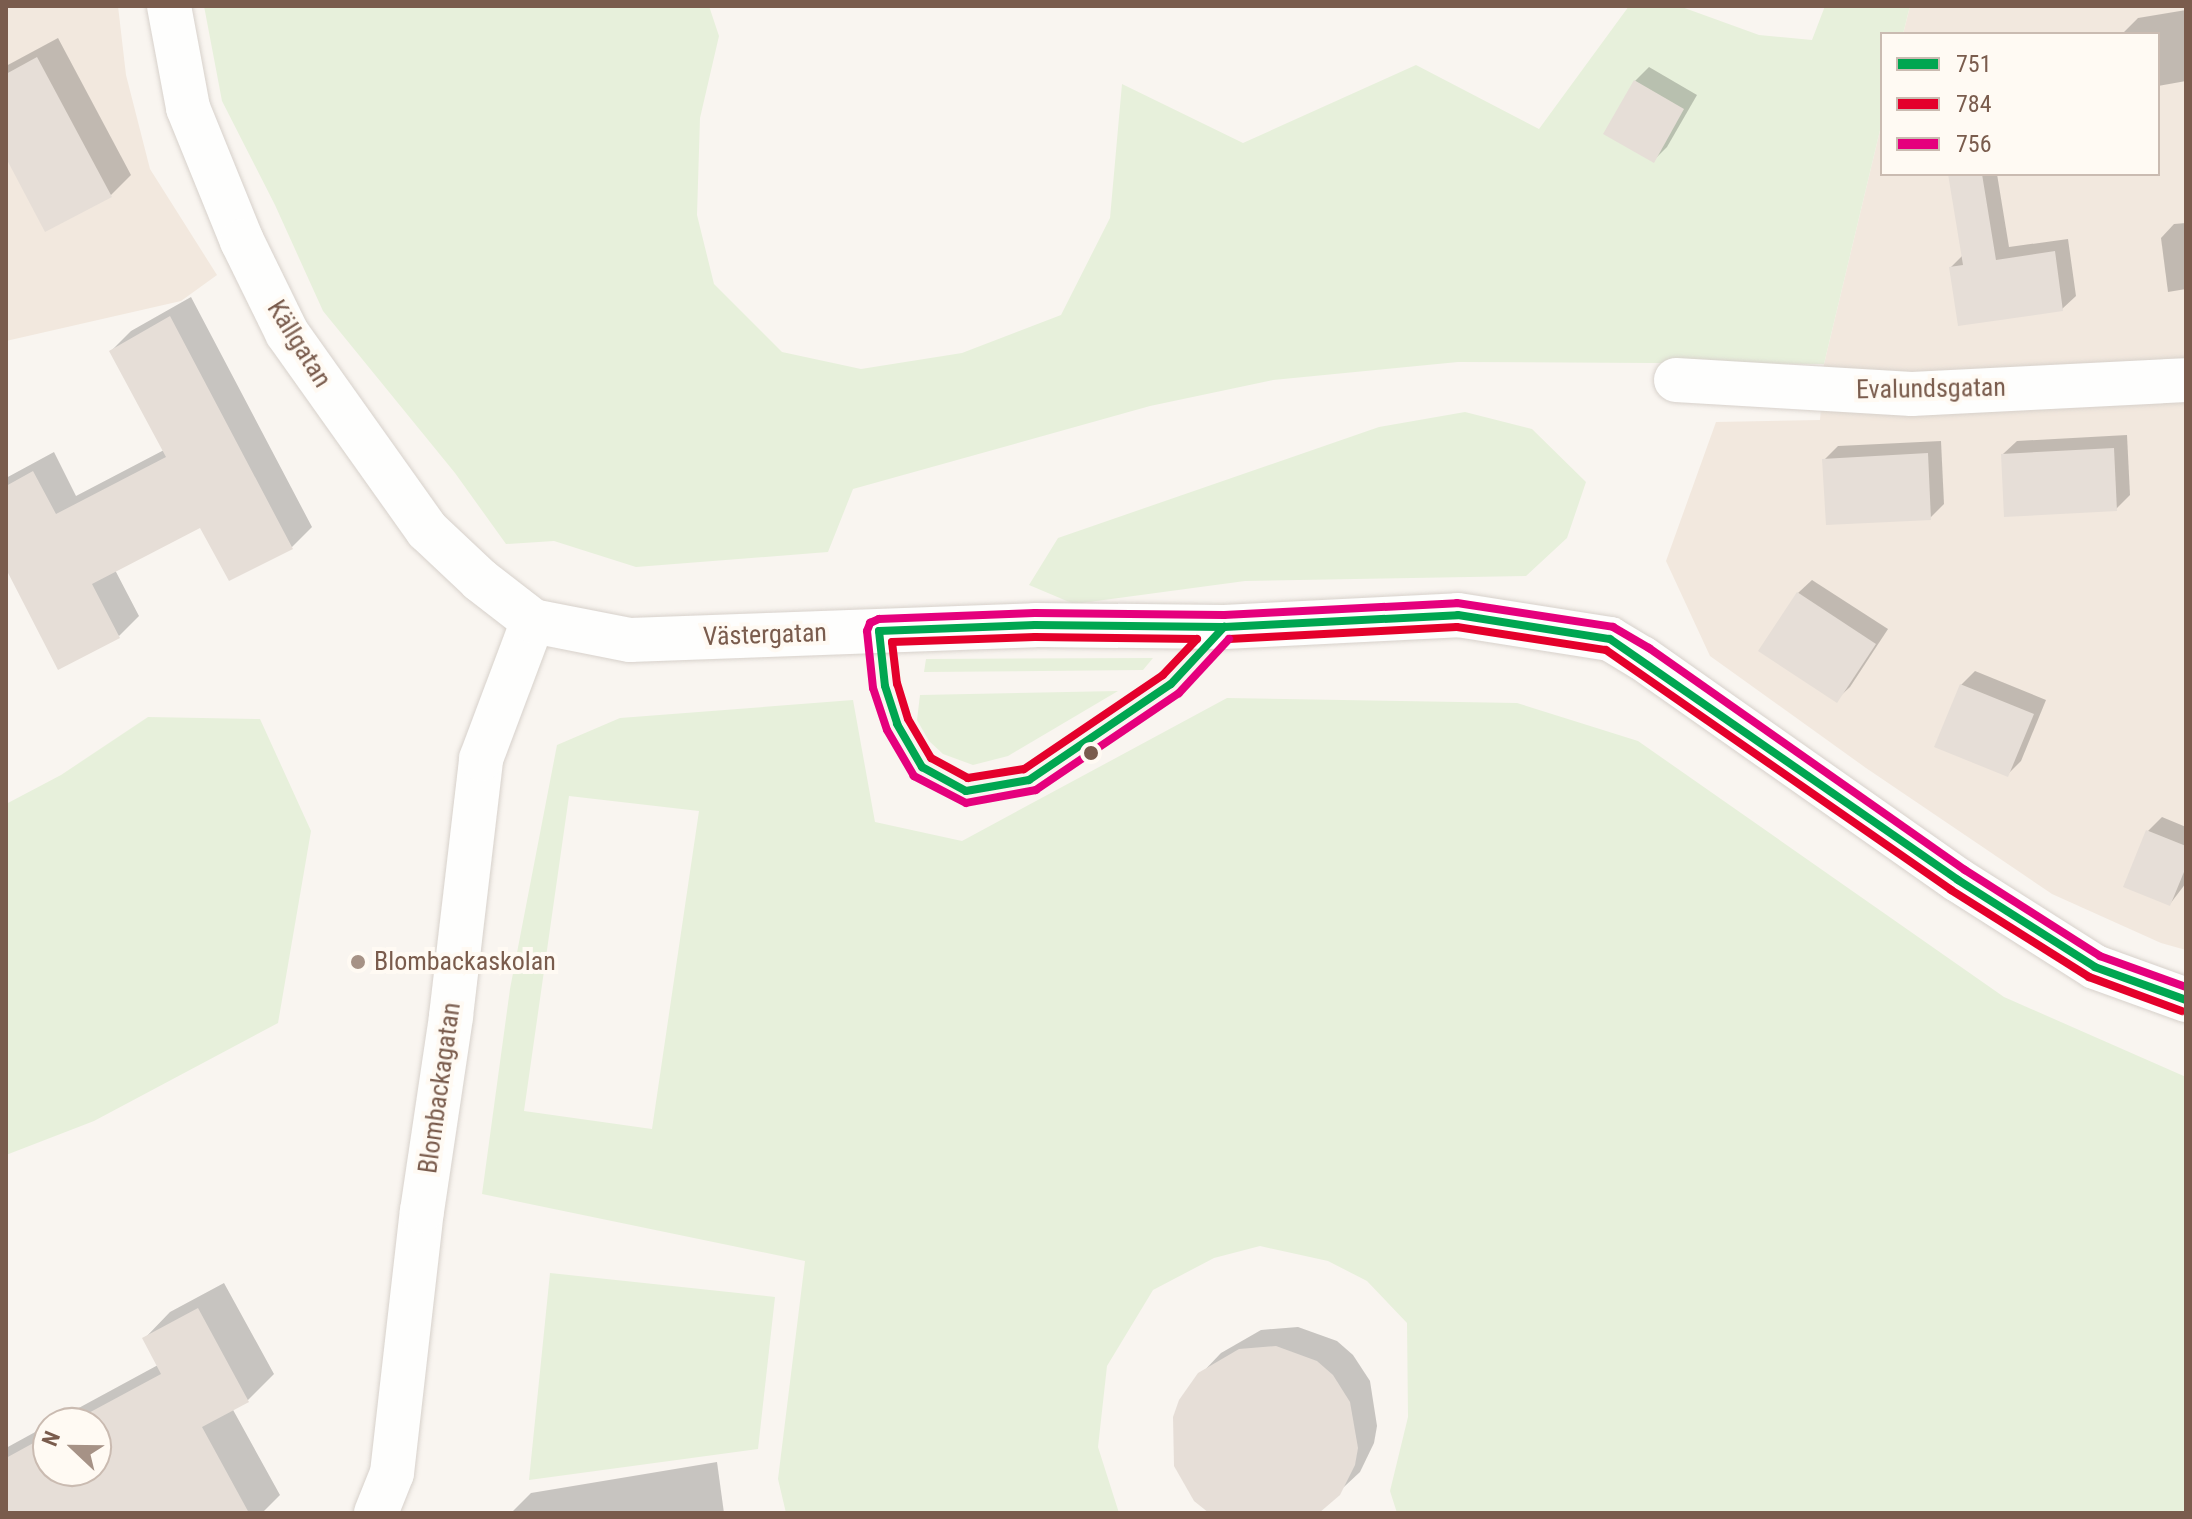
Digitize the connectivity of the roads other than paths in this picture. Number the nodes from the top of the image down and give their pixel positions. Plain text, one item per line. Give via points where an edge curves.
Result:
1 (169, 6) edge
2 (1676, 380) dead end
3 (2186, 380) edge
4 (533, 621) junction
5 (2186, 1000) edge
6 (376, 1513) edge

1 - 4 street, Källgatan via 188,108 242,241 287,333 427,530
2 - 3 street, Evalundsgatan via 1912,394
4 - 5 street, Västergatan via 630,640 1035,625 1224,627 1458,615 1610,639 1958,880 2095,967
4 - 6 street, Blombackagatan via 481,759 392,1473

